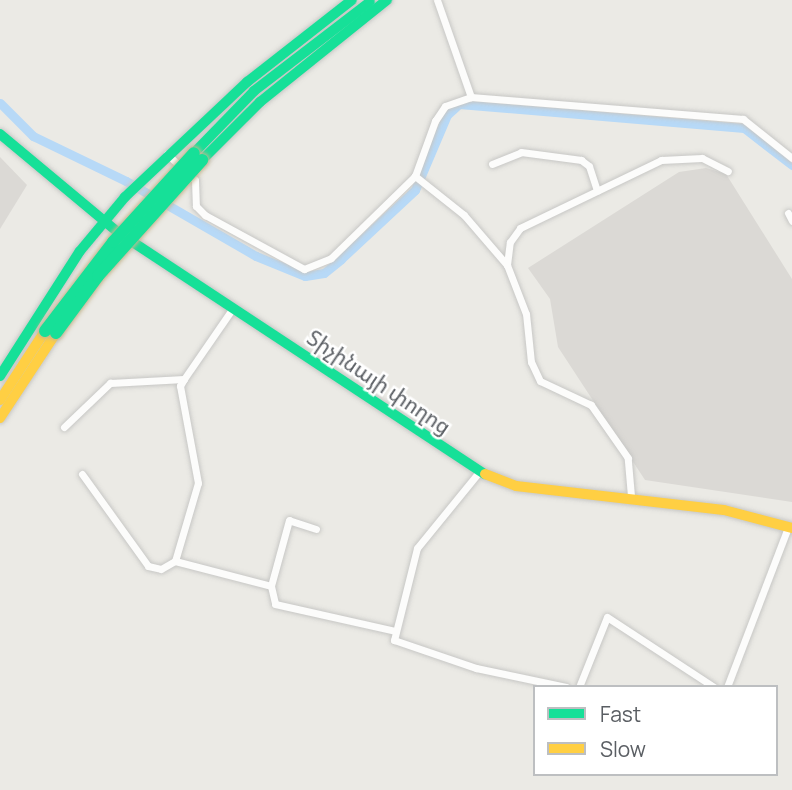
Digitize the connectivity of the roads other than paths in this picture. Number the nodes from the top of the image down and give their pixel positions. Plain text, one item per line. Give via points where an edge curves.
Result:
1 (352, 0) edge
2 (373, 0) edge
3 (387, 0) edge
4 (437, 0) edge
5 (471, 97) junction
6 (0, 134) edge
7 (167, 154) junction
8 (198, 156) junction
9 (792, 158) edge
10 (492, 164) dead end
11 (728, 171) dead end
12 (416, 177) junction
13 (597, 191) junction
14 (788, 213) dead end
15 (104, 220) junction
16 (792, 220) edge
17 (507, 265) junction
18 (233, 308) junction
19 (50, 332) junction
20 (0, 376) edge
21 (184, 379) junction
22 (0, 400) edge
23 (0, 418) edge
24 (64, 427) dead end
25 (479, 472) junction
26 (82, 474) dead end
27 (631, 496) junction
28 (316, 528) dead end
29 (790, 528) edge
30 (175, 561) junction
31 (271, 586) junction
32 (396, 631) junction
33 (557, 685) edge
34 (580, 685) edge
35 (712, 685) edge
36 (728, 685) edge

1 - 7 main road
2 - 8 main road via 254,91
3 - 8 main road
4 - 5 street
5 - 9 street via 743,119
5 - 12 street via 445,106
6 - 15 main road, Տիչինայի փողոց
7 - 12 street via 195,180 196,206 205,215 304,269 331,258
7 - 15 main road
8 - 19 main road, bridge via 93,266
10 - 13 street via 521,152 581,160 589,166
11 - 13 street via 702,158 661,160
12 - 17 street via 464,215
13 - 17 street via 520,228 510,242
14 - 16 street
15 - 18 main road, Տիչինայի փողոց
15 - 20 main road
17 - 27 street via 526,314 531,362 540,381 591,405 628,458
18 - 21 street
18 - 25 main road, Տիչինայի փողոց
19 - 22 main road
19 - 23 main road
21 - 24 street via 110,383
21 - 30 street via 180,386 198,483
25 - 27 main road, Տիչինայի փողոց via 560,493
25 - 32 street via 417,548
26 - 30 street via 148,566 161,569
27 - 29 main road, Տիչինայի փողոց
28 - 31 street via 289,520
29 - 36 street
30 - 31 street
31 - 32 street via 271,599 288,609
32 - 33 street via 394,640 476,668
34 - 35 street via 607,617

